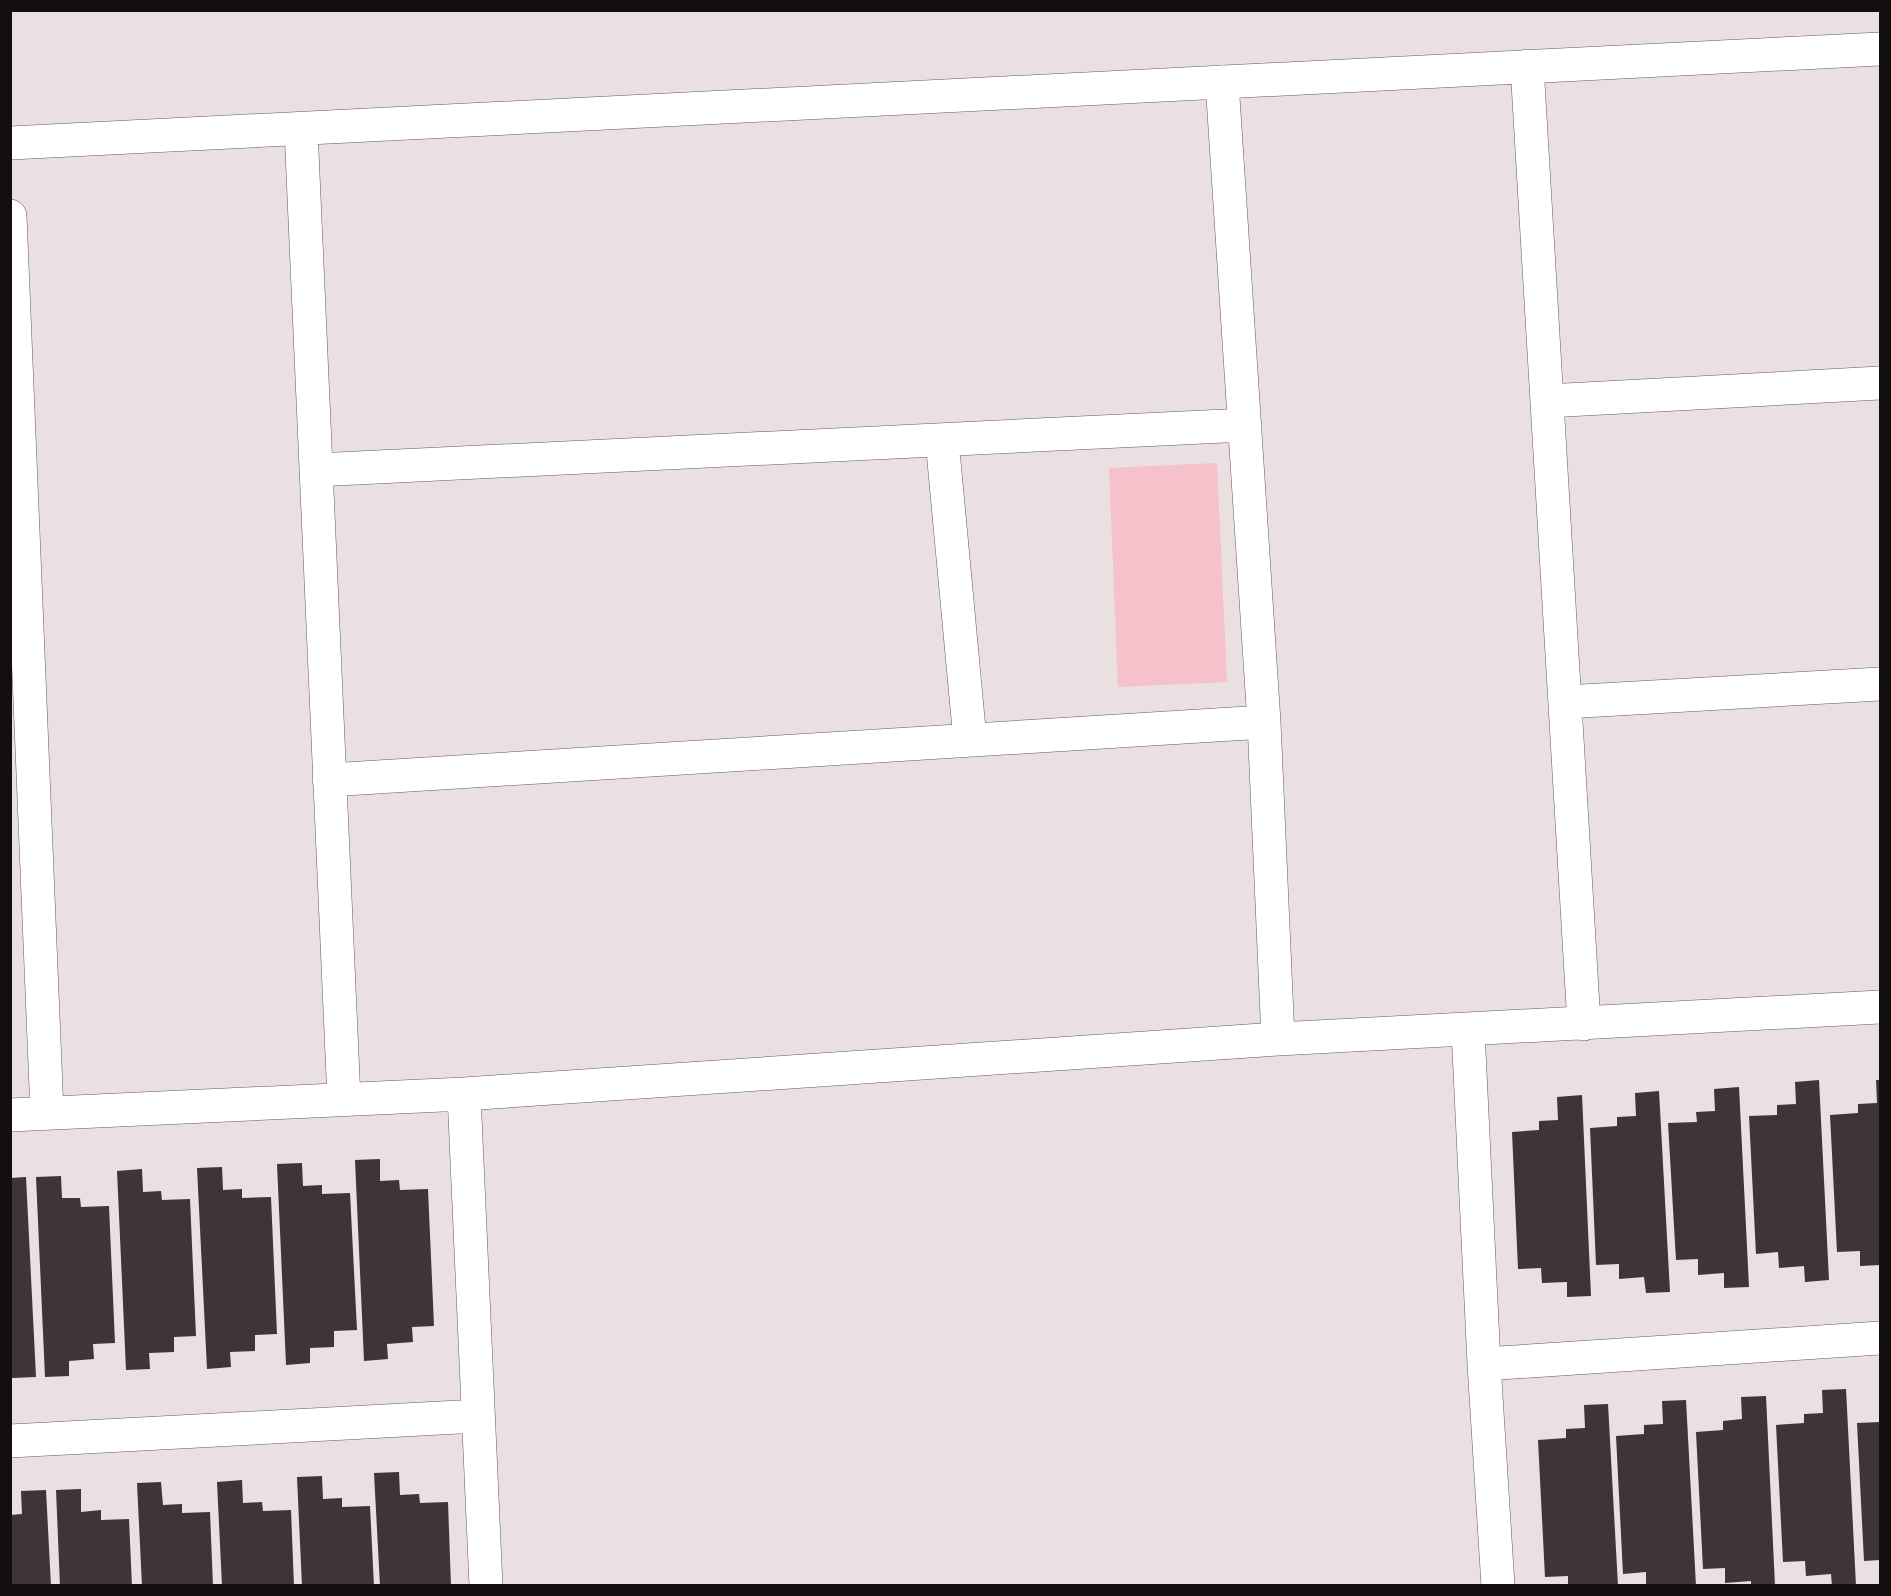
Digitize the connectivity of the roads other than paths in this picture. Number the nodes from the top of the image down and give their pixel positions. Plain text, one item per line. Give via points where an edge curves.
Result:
1 (1881, 48) edge
2 (1527, 66) junction
3 (1222, 82) junction
4 (301, 129) junction
5 (10, 143) edge
6 (10, 216) edge
7 (1881, 383) edge
8 (1547, 401) junction
9 (1245, 425) junction
10 (942, 440) junction
11 (316, 470) junction
12 (16, 480) edge
13 (1881, 684) edge
14 (1565, 702) junction
15 (1264, 722) junction
16 (970, 740) junction
17 (329, 780) junction
18 (22, 784) edge
19 (1881, 1007) edge
20 (1584, 1024) junction
21 (1468, 1029) junction
22 (1278, 1039) junction
23 (464, 1094) junction
24 (344, 1100) junction
25 (47, 1113) junction
26 (10, 1114) edge
27 (1881, 1338) edge
28 (1484, 1364) junction
29 (478, 1416) junction
30 (10, 1441) edge
31 (486, 1586) edge
32 (1498, 1586) edge

1 - 2 street
2 - 3 street
2 - 8 street
3 - 4 street
3 - 9 street
4 - 5 street
4 - 11 street
6 - 12 street
7 - 8 street
8 - 14 street
9 - 10 street
9 - 15 street
10 - 11 street
10 - 16 street
11 - 17 street
12 - 18 street
13 - 14 street
14 - 20 street
15 - 16 street
15 - 22 street
16 - 17 street
17 - 24 street
18 - 25 street
19 - 20 street
20 - 21 street
21 - 22 street
21 - 28 street
22 - 23 street
23 - 24 street
23 - 29 street
24 - 25 street
25 - 26 street
27 - 28 street
28 - 32 street
29 - 30 street
29 - 31 street

